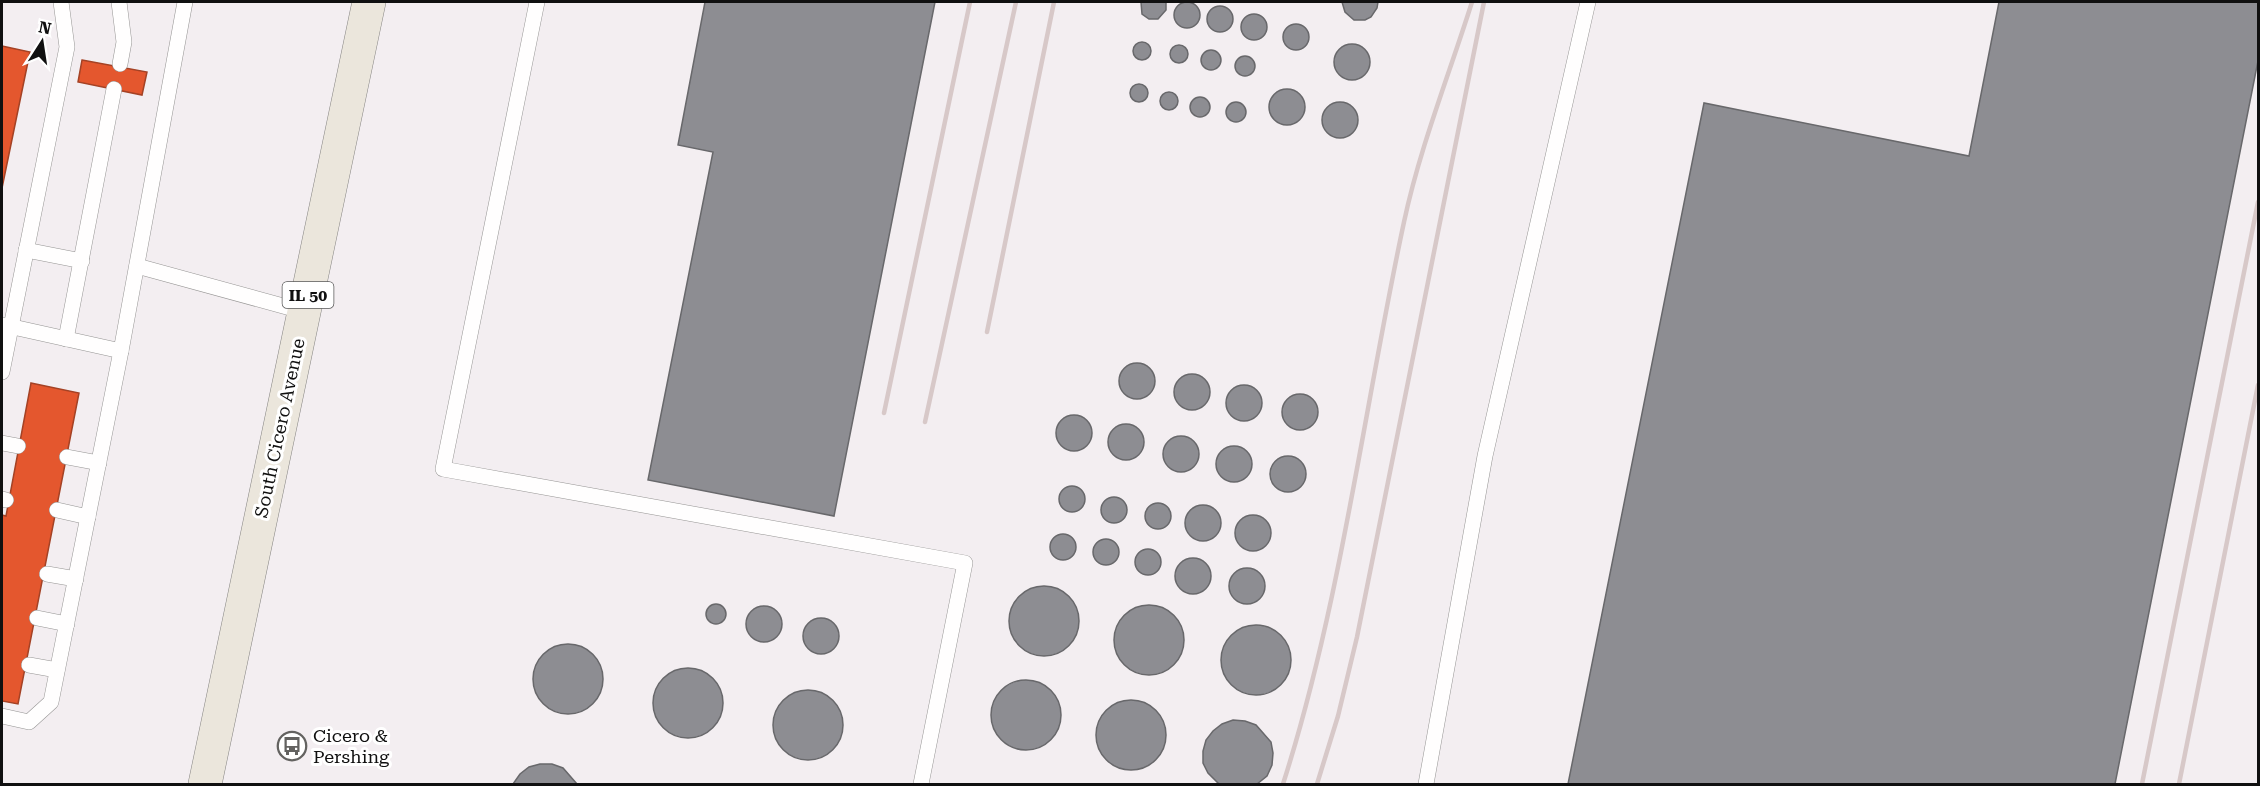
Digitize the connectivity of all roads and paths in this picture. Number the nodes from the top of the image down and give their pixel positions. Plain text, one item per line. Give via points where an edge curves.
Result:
1 (61, 2) edge
2 (119, 2) edge
3 (185, 2) edge
4 (369, 2) edge
5 (537, 2) edge
6 (1588, 2) edge
7 (120, 64) dead end
8 (114, 88) dead end
9 (26, 250) junction
10 (81, 261) junction
11 (137, 266) junction
12 (305, 312) junction
13 (7, 326) edge
14 (66, 339) junction
15 (121, 351) junction
16 (2, 372) edge
17 (2, 443) edge
18 (18, 446) dead end
19 (67, 457) dead end
20 (99, 464) junction
21 (57, 510) dead end
22 (88, 517) junction
23 (47, 574) dead end
24 (76, 579) junction
25 (38, 618) dead end
26 (67, 624) junction
27 (29, 665) dead end
28 (57, 670) junction
29 (2, 716) edge
30 (205, 784) edge
31 (921, 784) edge
32 (1426, 784) edge

1 - 9 lane via 67,47
2 - 7 lane via 124,42
3 - 11 lane
4 - 12 main road, South Cicero Avenue / IL 50
5 - 31 lane via 443,469 965,563
6 - 32 lane via 1485,456
8 - 10 lane
9 - 10 lane
9 - 13 lane
10 - 14 lane
11 - 12 lane
11 - 15 lane
12 - 30 main road, South Cicero Avenue / IL 50
13 - 14 lane
13 - 16 lane
14 - 15 lane
15 - 20 lane
17 - 18 lane
19 - 20 lane
20 - 22 lane
21 - 22 lane
22 - 24 lane
23 - 24 lane
24 - 26 lane
25 - 26 lane
26 - 28 lane
27 - 28 lane
28 - 29 lane via 51,702 29,722

